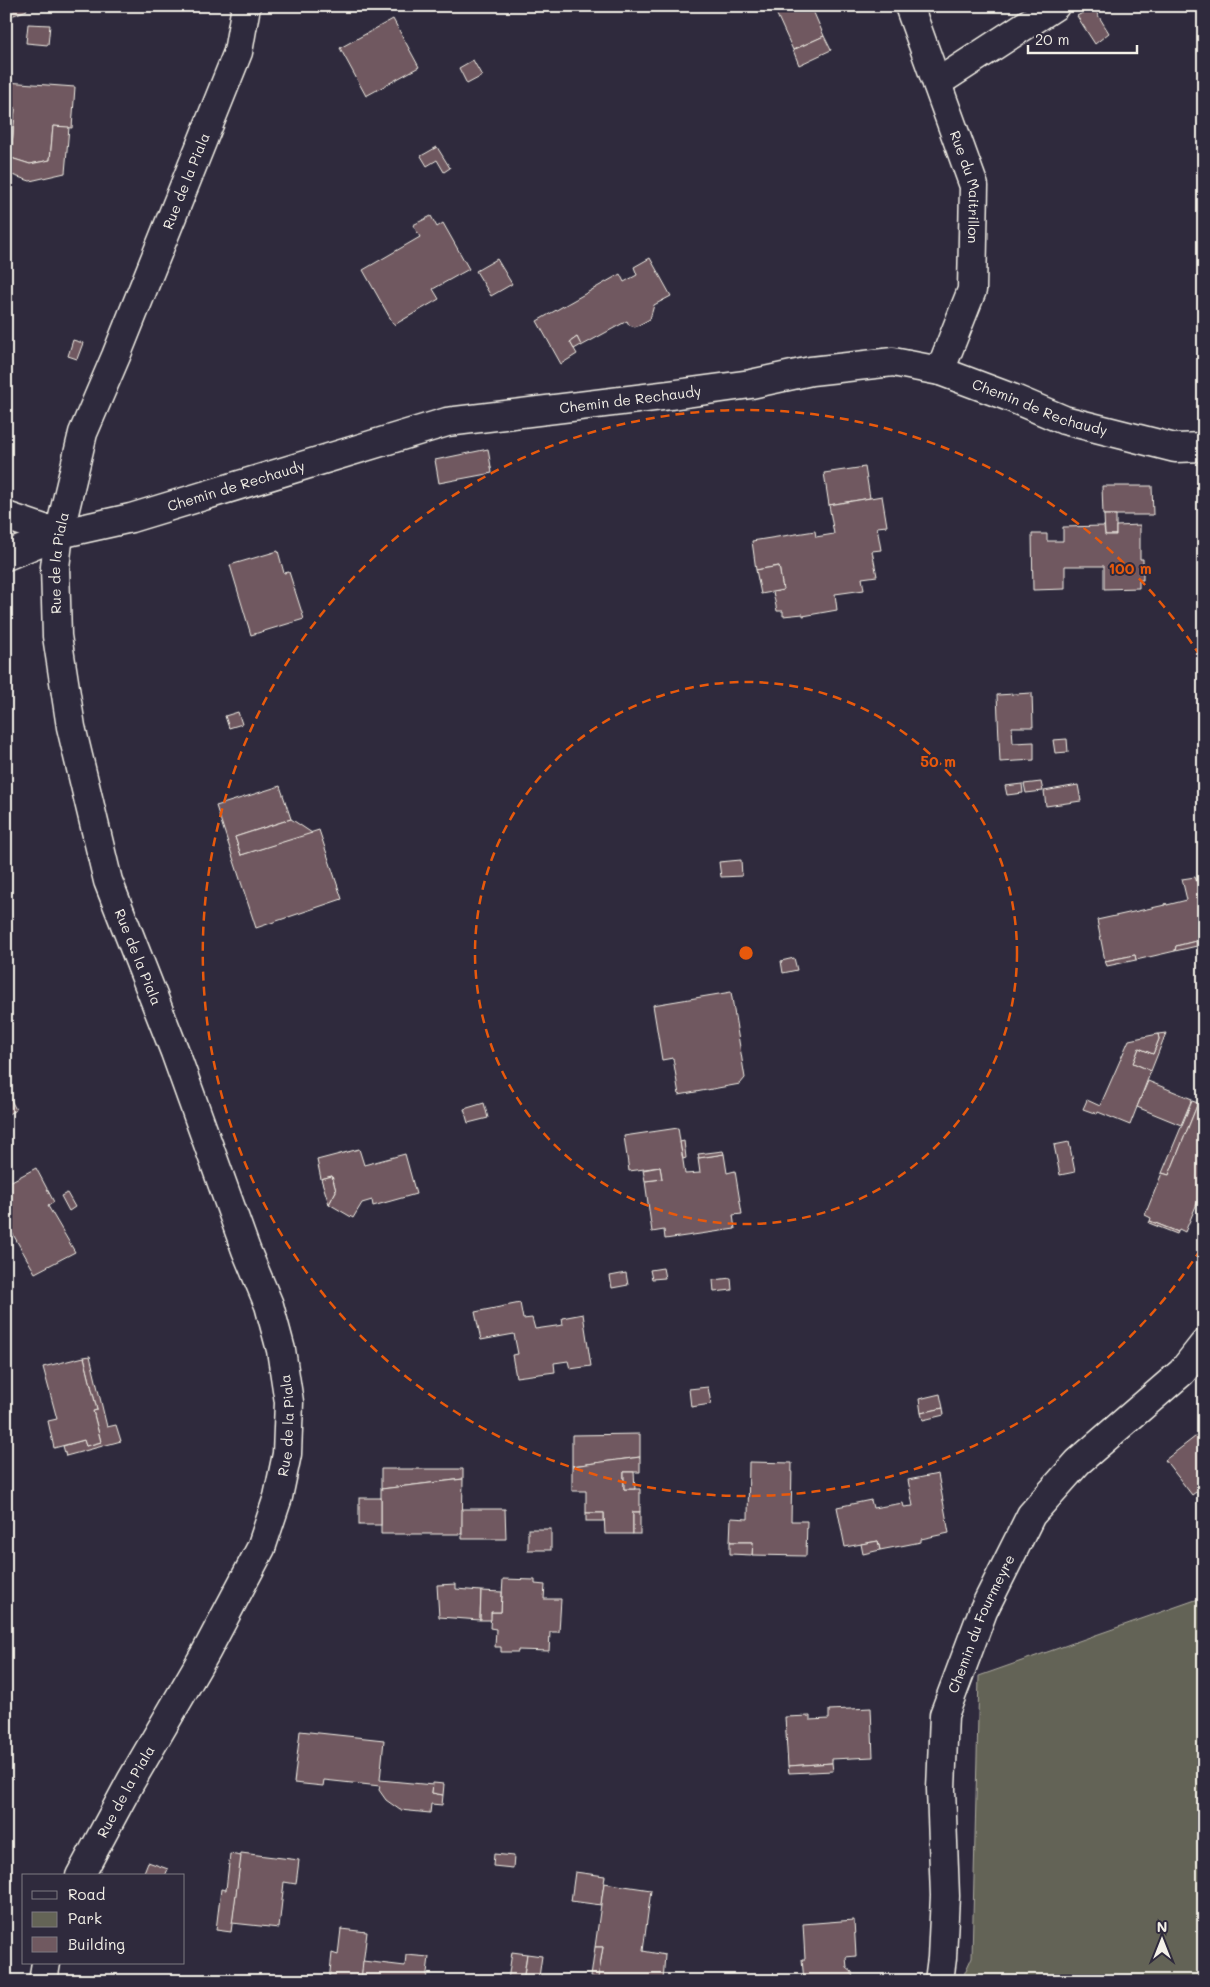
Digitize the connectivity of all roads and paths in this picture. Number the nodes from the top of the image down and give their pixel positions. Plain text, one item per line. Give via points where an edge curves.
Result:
1 (246, 6) edge
2 (908, 6) edge
3 (1055, 6) edge
4 (937, 83) junction
5 (940, 371) junction
6 (1204, 447) edge
7 (6, 516) edge
8 (59, 534) junction
9 (6, 556) edge
10 (1204, 1344) edge
11 (81, 1874) edge
12 (46, 1964) edge
13 (43, 1981) edge
14 (939, 1981) edge

1 - 8 street, Rue de la Piala via 238,52 83,433
2 - 4 street, Rue du Maitrillon
3 - 4 street
4 - 5 street, Rue du Maitrillon via 974,186 972,290
5 - 6 street, Chemin de Rechaudy via 1064,420 1175,448
5 - 8 street, Chemin de Rechaudy via 893,362 811,371 751,384 670,395 447,422 131,518
7 - 8 street
8 - 9 street, Chemin de Rechaudy
8 - 11 street, Rue de la Piala via 55,567 57,636 71,727 108,881 269,1305 281,1350 289,1402 287,1454 278,1496 261,1548 211,1644
10 - 14 street, Chemin du Fourmeyre via 1182,1372 1078,1462 1031,1515 983,1611 944,1715 941,1789 945,1896
12 - 13 street

